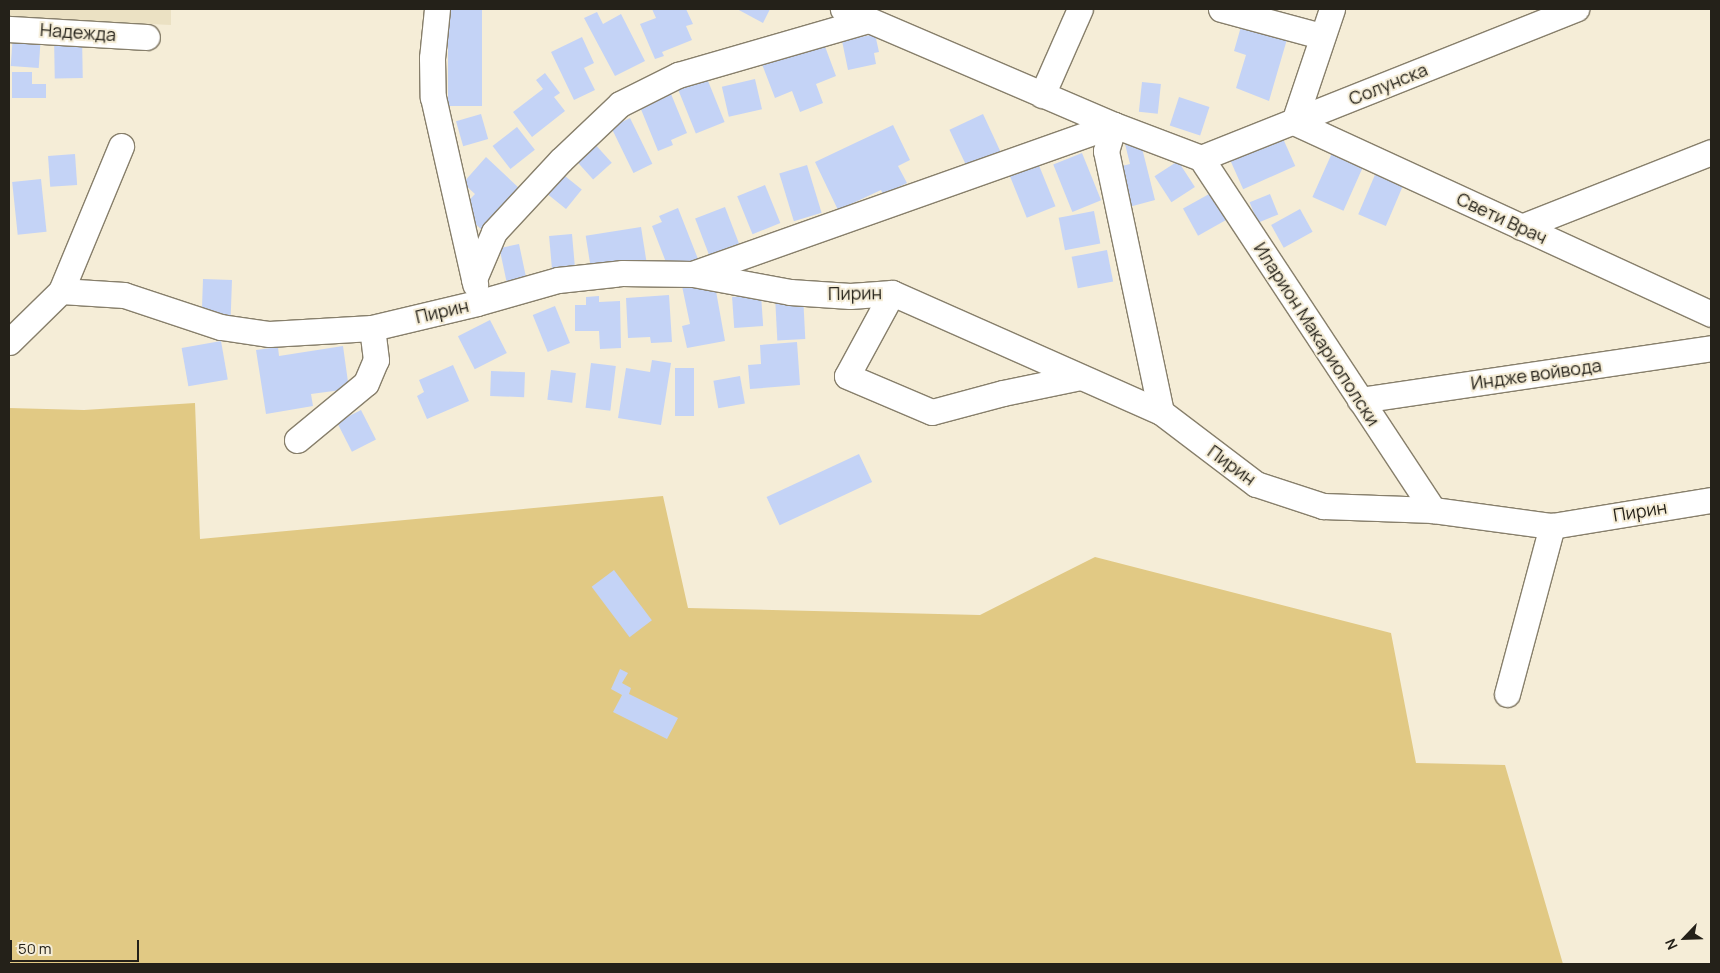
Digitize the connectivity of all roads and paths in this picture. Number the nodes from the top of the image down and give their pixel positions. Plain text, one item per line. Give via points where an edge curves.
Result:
1 (437, 9) edge
2 (843, 9) edge
3 (1080, 9) edge
4 (1221, 9) edge
5 (1332, 9) edge
6 (1576, 9) edge
7 (871, 14) edge
8 (9, 29) edge
9 (1321, 36) junction
10 (147, 37) dead end
11 (1042, 95) junction
12 (1294, 122) junction
13 (1114, 125) junction
14 (121, 146) dead end
15 (1711, 152) edge
16 (1201, 158) junction
17 (1521, 227) junction
18 (693, 274) junction
19 (61, 291) junction
20 (476, 291) junction
21 (892, 293) junction
22 (1711, 314) edge
23 (372, 328) junction
24 (9, 342) edge
25 (1711, 348) edge
26 (1080, 377) junction
27 (1360, 400) junction
28 (1161, 412) junction
29 (297, 440) dead end
30 (1711, 500) edge
31 (1433, 510) junction
32 (1552, 526) junction
33 (1507, 694) dead end

1 - 20 street via 432,58 433,97
2 - 7 street
3 - 11 street
4 - 9 street
5 - 9 street
6 - 12 street, Солунска
7 - 11 street
7 - 20 street via 678,75 620,104 561,160 494,232
8 - 10 street, Надежда
9 - 12 street
11 - 13 street
12 - 16 street, Солунска
12 - 17 street, Свети Врач
13 - 16 street
13 - 18 street
13 - 28 street via 1106,151
14 - 19 street
15 - 17 street
16 - 27 street, Иларион Макариополски
17 - 22 street, Свети Врач
18 - 20 street, Пирин via 622,273
18 - 21 street, Пирин via 790,292 850,296
19 - 23 street, Пирин via 124,295 220,327 270,334
19 - 24 street
20 - 23 street, Пирин
21 - 26 street, Пирин
21 - 26 street via 847,376 932,412
23 - 29 street via 376,360 366,383
25 - 27 street, Индже войвода
26 - 28 street, Пирин
27 - 31 street, Иларион Макариополски
28 - 31 street, Пирин via 1256,484 1323,506
30 - 32 street, Пирин
31 - 32 street, Пирин
32 - 33 street

